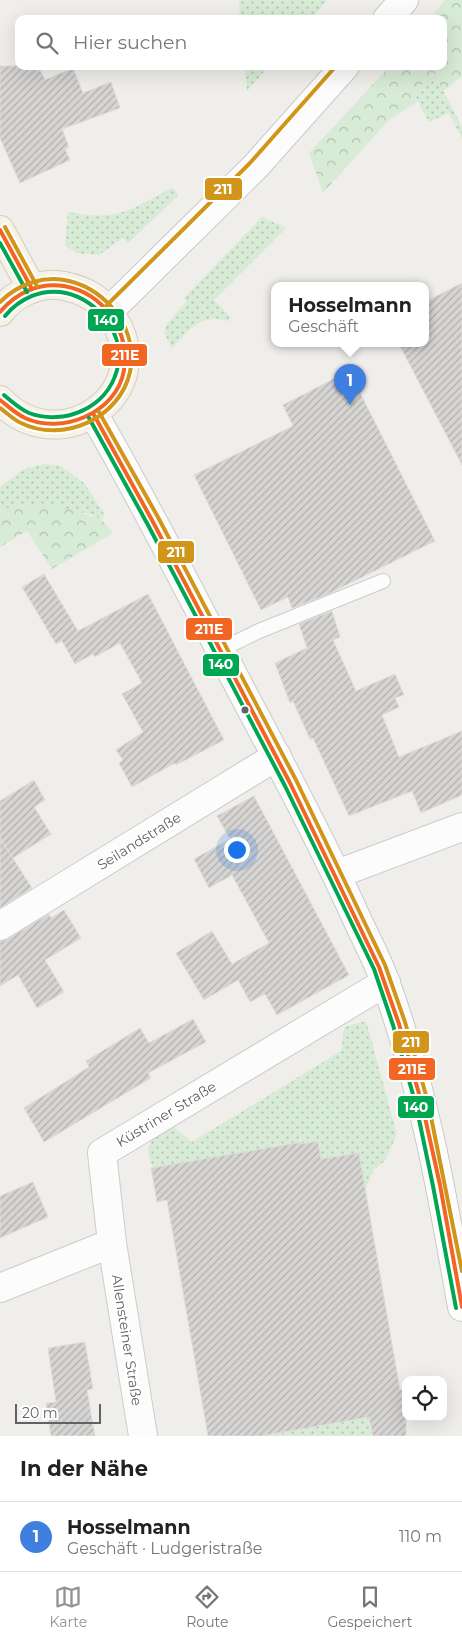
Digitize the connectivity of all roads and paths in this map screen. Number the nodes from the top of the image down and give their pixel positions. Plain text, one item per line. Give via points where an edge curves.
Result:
1 (404, 0) edge
2 (391, 15) edge
3 (341, 70) edge
4 (0, 230) edge
5 (32, 289) junction
6 (109, 311) junction
7 (0, 312) edge
8 (4, 413) edge
9 (94, 414) junction
10 (383, 581) dead end
11 (220, 650) junction
12 (277, 756) junction
13 (462, 826) edge
14 (337, 874) junction
15 (0, 926) edge
16 (386, 982) junction
17 (112, 1243) junction
18 (0, 1288) edge
19 (462, 1307) edge
20 (143, 1436) edge

1 - 2 street
3 - 6 street via 255,167
4 - 5 main road
5 - 6 main road via 60,285 74,288 99,301
5 - 7 main road via 16,296
6 - 9 main road via 123,340 123,372 110,399
8 - 9 main road via 50,426 76,422
9 - 11 street via 147,505
10 - 11 lane
11 - 12 street
12 - 14 street
12 - 15 street, Seilandstraße
13 - 14 street
14 - 16 street
16 - 17 street, Küstriner Straße via 102,1153
16 - 19 street via 425,1113
17 - 18 street
17 - 20 street, Allensteiner Straße

